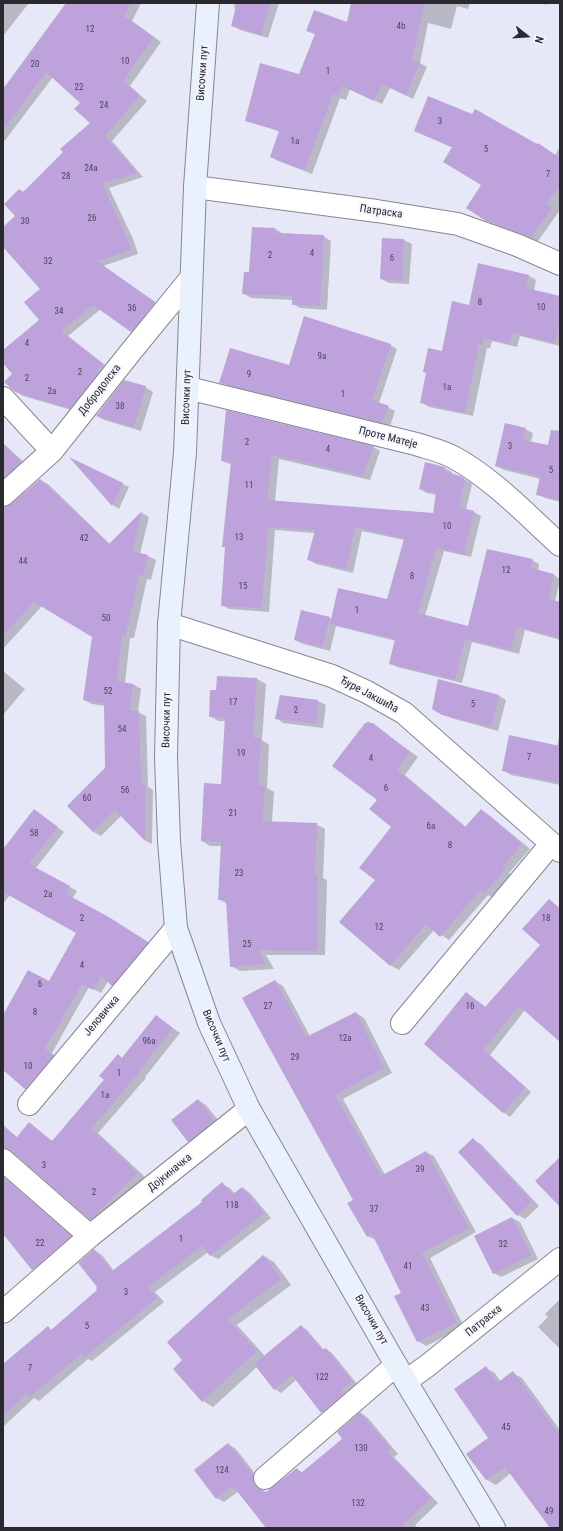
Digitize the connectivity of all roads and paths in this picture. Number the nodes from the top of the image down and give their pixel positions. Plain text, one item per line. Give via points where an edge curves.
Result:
1 (208, 3) edge
2 (195, 187) junction
3 (560, 264) edge
4 (191, 278) junction
5 (188, 388) junction
6 (3, 398) edge
7 (52, 451) junction
8 (3, 495) edge
9 (560, 545) edge
10 (169, 624) junction
11 (556, 847) edge
12 (176, 928) junction
13 (402, 1023) dead end
14 (29, 1104) dead end
15 (249, 1109) junction
16 (3, 1160) edge
17 (90, 1236) junction
18 (560, 1259) edge
19 (3, 1312) edge
20 (401, 1373) junction
21 (265, 1478) dead end
22 (494, 1528) edge

1 - 2 main road, Височки пут
2 - 3 street, Патраска via 458,224
2 - 4 main road, Височки пут
4 - 5 main road, Височки пут
4 - 7 street, Добродолска
5 - 9 street, Проте Матеје via 444,453 484,478
5 - 10 main road, Височки пут via 185,453
6 - 7 street
7 - 8 street, Добродолска
10 - 11 street, Ђуре Јакшића via 332,676 386,702 404,713
10 - 12 main road, Височки пут via 166,757
11 - 13 street, Ђуре Јакшића
12 - 14 street, Јеловичка
12 - 15 main road, Височки пут via 209,1023
15 - 17 street, Дојкиначка
15 - 20 main road, Височки пут
16 - 17 street
17 - 19 street, Дојкиначка
18 - 20 street, Патраска via 427,1366
20 - 21 street, Патраска
20 - 22 main road, Височки пут

